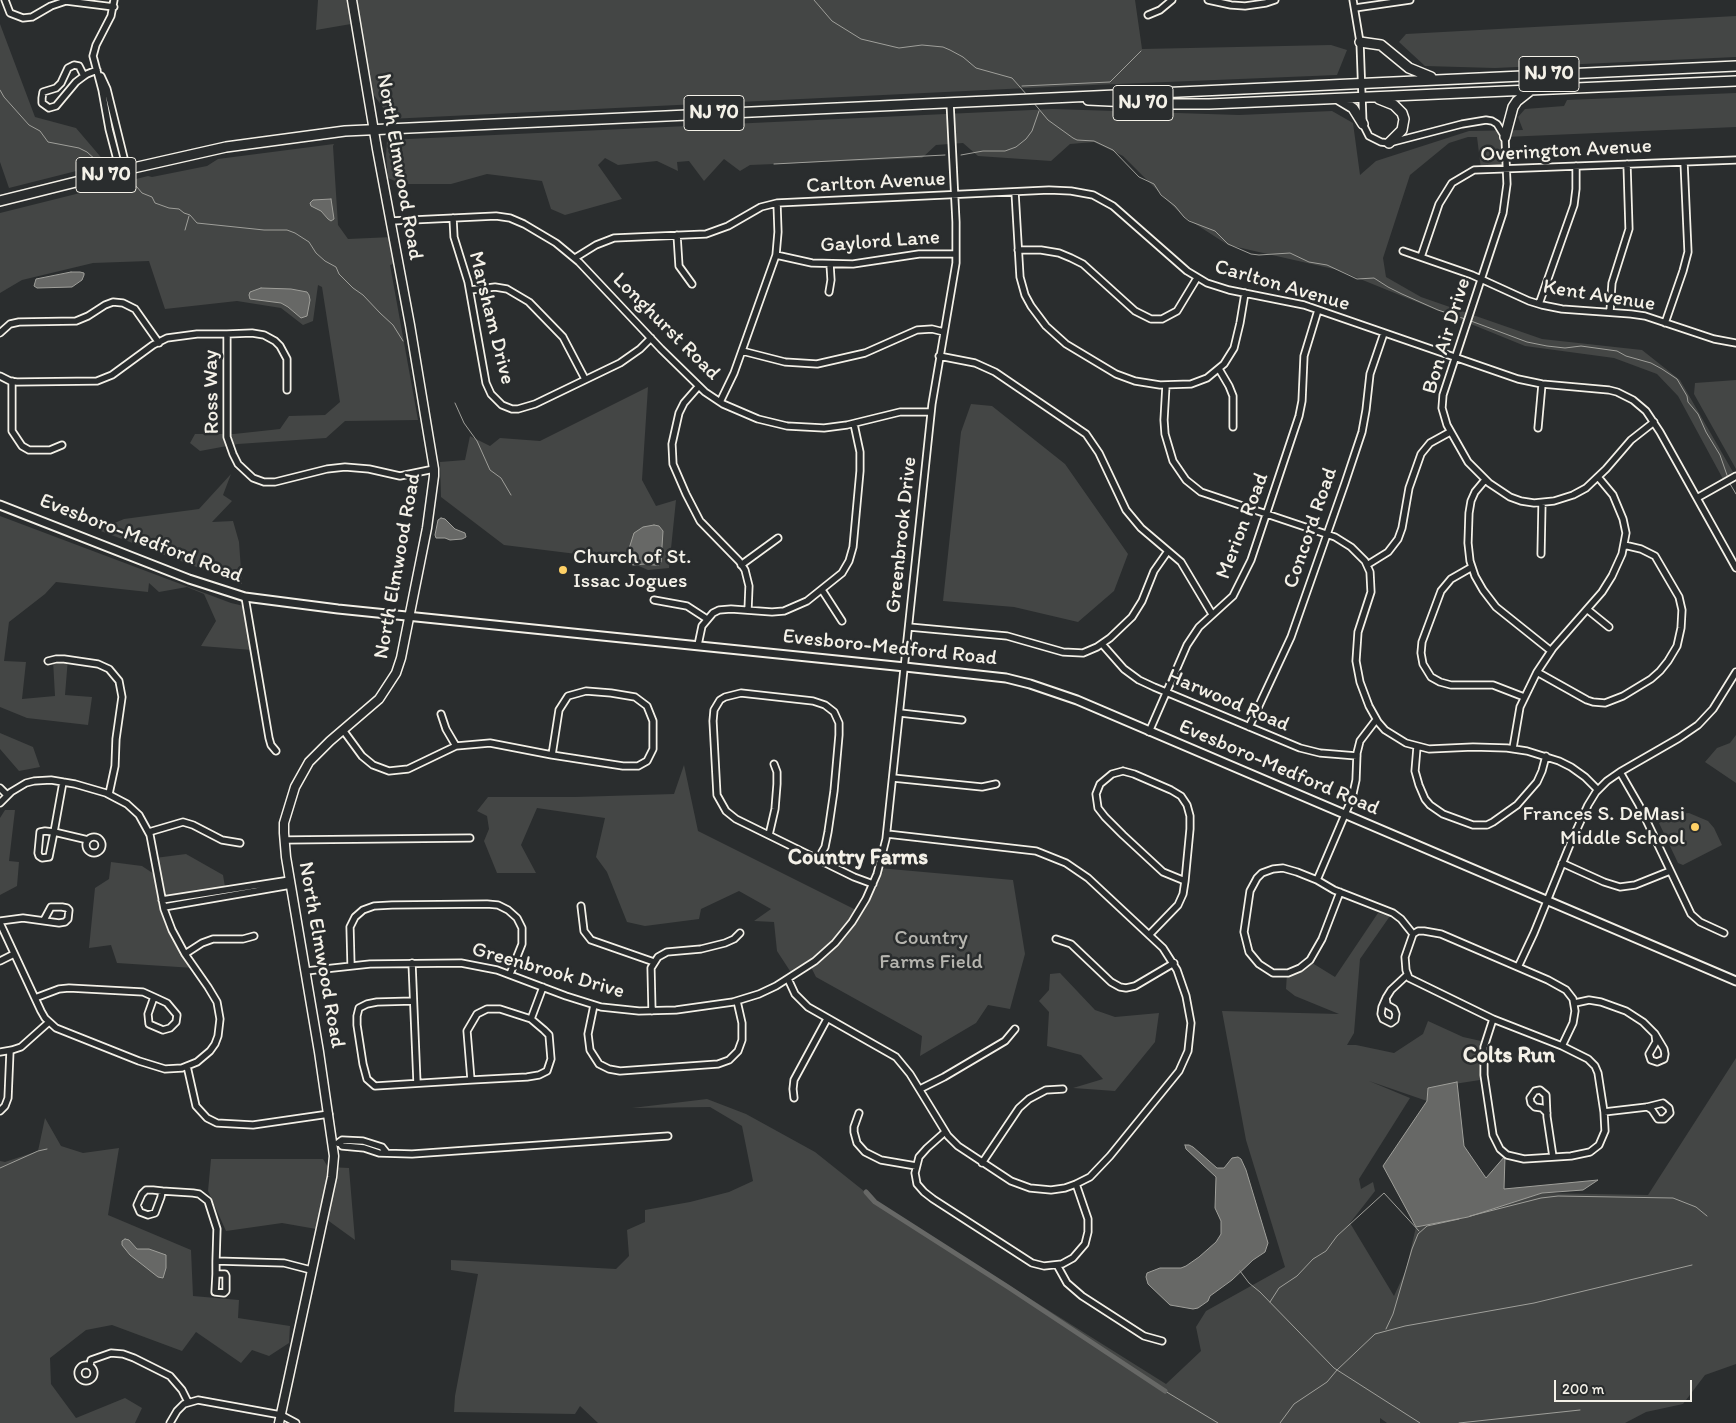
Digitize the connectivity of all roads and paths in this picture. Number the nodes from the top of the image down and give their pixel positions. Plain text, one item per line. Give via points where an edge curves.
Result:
1 (5, 0) edge
2 (352, 0) edge
3 (1172, 0) edge
4 (1208, 0) edge
5 (1275, 0) edge
6 (1353, 0) edge
7 (1410, 0) edge
8 (114, 3) edge
9 (1245, 3) edge
10 (1355, 8) junction
11 (1148, 15) dead end
12 (1360, 42) junction
13 (1736, 66) edge
14 (97, 70) junction
15 (84, 76) junction
16 (1441, 79) junction
17 (1736, 81) edge
18 (1362, 83) junction
19 (1531, 90) junction
20 (1367, 97) junction
21 (1032, 98) junction
22 (1338, 99) junction
23 (950, 102) junction
24 (1363, 124) junction
25 (374, 128) junction
26 (1505, 137) junction
27 (1389, 143) junction
28 (1736, 160) edge
29 (1684, 162) junction
30 (1627, 164) junction
31 (1576, 166) junction
32 (1506, 169) junction
33 (123, 171) junction
34 (1015, 192) junction
35 (955, 195) junction
36 (0, 201) edge
37 (777, 203) junction
38 (453, 218) junction
39 (391, 221) junction
40 (677, 236) junction
41 (1018, 250) junction
42 (1403, 250) dead end
43 (956, 254) junction
44 (776, 255) junction
45 (1421, 257) junction
46 (575, 258) junction
47 (830, 264) junction
48 (1197, 278) junction
49 (1482, 279) junction
50 (692, 284) dead end
51 (470, 290) junction
52 (829, 292) dead end
53 (1245, 293) junction
54 (1539, 304) junction
55 (1318, 310) junction
56 (1610, 312) junction
57 (1665, 323) junction
58 (944, 332) junction
59 (0, 333) edge
60 (1384, 333) junction
61 (227, 334) junction
62 (651, 338) junction
63 (159, 342) junction
64 (1736, 343) edge
65 (742, 351) junction
66 (939, 356) junction
67 (1454, 358) junction
68 (1218, 369) junction
69 (0, 376) edge
70 (585, 379) junction
71 (12, 382) junction
72 (1542, 384) junction
73 (1166, 385) junction
74 (698, 386) junction
75 (287, 390) dead end
76 (720, 402) junction
77 (931, 412) junction
78 (1654, 422) junction
79 (854, 424) junction
80 (1233, 427) dead end
81 (1538, 428) dead end
82 (1450, 432) junction
83 (62, 445) dead end
84 (434, 468) junction
85 (1736, 476) edge
86 (1598, 477) junction
87 (1485, 480) junction
88 (1697, 498) junction
89 (1542, 503) junction
90 (0, 505) edge
91 (1267, 514) junction
92 (1326, 534) junction
93 (778, 538) dead end
94 (1624, 545) junction
95 (1168, 550) junction
96 (1541, 554) dead end
97 (741, 565) junction
98 (1367, 565) junction
99 (1472, 567) junction
100 (1736, 568) edge
101 (822, 590) junction
102 (245, 597) junction
103 (654, 600) dead end
104 (748, 610) junction
105 (1588, 610) junction
106 (1212, 614) junction
107 (409, 616) junction
108 (707, 619) junction
109 (842, 621) dead end
110 (910, 627) junction
111 (1609, 627) dead end
112 (1102, 644) junction
113 (698, 646) junction
114 (1551, 651) junction
115 (48, 661) dead end
116 (905, 667) junction
117 (1537, 672) junction
118 (1736, 672) edge
119 (1166, 692) junction
120 (1524, 697) junction
121 (900, 713) junction
122 (441, 714) dead end
123 (962, 720) dead end
124 (1376, 720) junction
125 (1249, 727) junction
126 (343, 730) junction
127 (1149, 732) junction
128 (456, 746) junction
129 (1417, 747) junction
130 (1513, 748) junction
131 (276, 751) dead end
132 (552, 755) junction
133 (1357, 756) junction
134 (1546, 756) junction
135 (774, 764) dead end
136 (1620, 772) junction
137 (893, 778) junction
138 (63, 782) junction
139 (996, 784) dead end
140 (0, 788) edge
141 (1598, 790) junction
142 (109, 794) junction
143 (7, 795) junction
144 (0, 802) edge
145 (1344, 815) junction
146 (54, 832) junction
147 (149, 832) junction
148 (887, 834) junction
149 (769, 835) junction
150 (470, 838) dead end
151 (88, 840) dead end
152 (284, 840) junction
153 (240, 843) dead end
154 (818, 859) junction
155 (1562, 863) junction
156 (1670, 871) junction
157 (1317, 880) junction
158 (1184, 881) junction
159 (290, 883) junction
160 (873, 884) junction
161 (1340, 892) junction
162 (1546, 901) junction
163 (163, 903) junction
164 (581, 906) dead end
165 (44, 920) dead end
166 (0, 922) edge
167 (740, 932) dead end
168 (1724, 933) dead end
169 (1413, 934) junction
170 (1149, 935) junction
171 (254, 936) dead end
172 (1056, 939) dead end
173 (14, 954) junction
174 (185, 954) junction
175 (0, 961) edge
176 (654, 962) junction
177 (412, 963) junction
178 (1174, 963) junction
179 (351, 965) junction
180 (1518, 967) junction
181 (306, 971) junction
182 (510, 974) junction
183 (1407, 975) junction
184 (788, 979) junction
185 (1736, 981) edge
186 (543, 987) junction
187 (154, 997) junction
188 (35, 998) junction
189 (1386, 998) dead end
190 (413, 1001) junction
191 (737, 1001) junction
192 (1575, 1003) junction
193 (594, 1005) junction
194 (652, 1011) junction
195 (1493, 1019) junction
196 (531, 1020) junction
197 (827, 1020) junction
198 (49, 1022) junction
199 (1015, 1029) dead end
200 (1655, 1034) dead end
201 (1562, 1046) junction
202 (10, 1051) junction
203 (0, 1052) edge
204 (187, 1066) junction
205 (471, 1080) junction
206 (417, 1083) junction
207 (1064, 1089) dead end
208 (920, 1090) junction
209 (794, 1098) dead end
210 (1647, 1106) dead end
211 (0, 1112) edge
212 (1604, 1112) junction
213 (859, 1113) dead end
214 (1547, 1113) dead end
215 (329, 1114) junction
216 (945, 1132) junction
217 (668, 1136) dead end
218 (337, 1143) junction
219 (1553, 1157) junction
220 (982, 1162) junction
221 (916, 1166) junction
222 (1076, 1184) junction
223 (162, 1191) junction
224 (216, 1261) junction
225 (1057, 1265) junction
226 (311, 1270) junction
227 (216, 1274) dead end
228 (1162, 1341) dead end
229 (90, 1366) dead end
230 (188, 1402) junction
231 (280, 1419) edge
232 (170, 1423) edge
233 (296, 1423) edge

1 - 8 street via 10,13 23,18 66,1
2 - 25 main road, North Elmwood Road
3 - 11 street
4 - 9 street via 1231,5
5 - 9 street
6 - 10 street
7 - 10 street
8 - 14 street via 94,51
10 - 12 street
12 - 16 highway via 1381,45 1417,72
12 - 18 street
13 - 16 highway, NJ 70
14 - 15 street
14 - 33 street
15 - 15 street via 56,106 49,108 42,103 44,92 56,88 68,68 78,66
16 - 18 highway, NJ 70
17 - 19 highway, NJ 70
18 - 20 street
18 - 21 highway, NJ 70
19 - 20 highway, NJ 70
19 - 26 highway via 1513,107
20 - 22 highway, NJ 70
20 - 24 street
20 - 27 highway via 1394,104 1402,113 1402,130
21 - 22 highway, NJ 70 via 1185,104
21 - 23 highway, NJ 70
22 - 24 highway via 1353,108
23 - 25 highway, NJ 70
23 - 35 street, Greenbrook Drive
24 - 27 street via 1374,140
25 - 33 highway, NJ 70 via 226,147
25 - 39 main road, North Elmwood Road
26 - 27 street via 1497,124 1486,120
26 - 32 street, Bon Air Drive
28 - 29 street, Overington Avenue
29 - 30 street, Overington Avenue
29 - 57 street via 1688,252
30 - 31 street, Overington Avenue
30 - 56 street via 1629,230 1612,283
31 - 32 street, Overington Avenue
31 - 54 street via 1574,205
32 - 45 street, Overington Avenue via 1474,170 1452,183 1439,204
32 - 49 street, Bon Air Drive via 1503,213
33 - 36 highway, NJ 70
34 - 35 street, Carlton Avenue
34 - 41 street
34 - 48 street, Carlton Avenue via 1071,191 1100,198
35 - 37 street, Carlton Avenue
35 - 43 street, Greenbrook Drive
37 - 40 street, Carlton Avenue via 761,207 714,232
37 - 44 street
38 - 39 street, Longhurst Road
38 - 46 street, Longhurst Road via 510,218 562,247
38 - 51 street, Marsham Drive via 456,243
39 - 84 main road, North Elmwood Road
40 - 46 street, Carlton Avenue via 614,238
40 - 50 street via 679,266
41 - 48 street via 1059,253 1083,264 1135,311 1151,319 1162,319 1176,311
41 - 73 street via 1025,295 1055,335 1116,374
42 - 45 street, Kent Avenue
43 - 47 street, Gaylord Lane via 930,253 864,264
43 - 58 street, Greenbrook Drive
44 - 47 street, Gaylord Lane
44 - 65 street
45 - 49 street, Kent Avenue
46 - 62 street, Longhurst Road
47 - 52 street
48 - 53 street, Carlton Avenue
49 - 54 street, Kent Avenue
49 - 67 street, Bon Air Drive
51 - 70 street via 507,289 528,302 563,337
51 - 70 street, Marsham Drive via 486,383 498,402 512,409 524,408
53 - 55 street, Carlton Avenue via 1287,300
53 - 68 street via 1234,348
54 - 56 street, Kent Avenue
55 - 60 street, Carlton Avenue
55 - 91 street, Merion Road via 1304,356 1299,416
56 - 57 street, Kent Avenue via 1645,316
57 - 64 street, Kent Avenue via 1714,340
58 - 65 street via 932,328 917,330 865,353 818,364 785,362
58 - 66 street, Greenbrook Drive
59 - 63 street via 18,322 76,321 113,302 135,309
60 - 67 street, Carlton Avenue
60 - 92 street, Concord Road via 1370,374 1362,432
61 - 63 street via 197,334
61 - 75 street, Ross Way via 252,332 275,341 287,359
61 - 84 street, Ross Way via 227,437 238,464 253,478 275,482 346,467 400,476
62 - 70 street, Marsham Drive via 620,363
62 - 74 street, Longhurst Road
63 - 71 street via 102,380
65 - 76 street
66 - 77 street, Greenbrook Drive
66 - 95 street via 975,363 995,372 1086,434 1099,453 1126,510 1141,528
67 - 72 street, Carlton Avenue
67 - 82 street, Bon Air Drive via 1443,395 1443,414
68 - 73 street via 1207,378 1191,384
68 - 80 street via 1232,396
69 - 71 street
71 - 83 street via 12,431 22,446 29,450 50,450
72 - 78 street, Carlton Avenue via 1617,392 1640,405
72 - 81 street
73 - 91 street via 1165,434 1180,474 1201,492
74 - 76 street, Longhurst Road
74 - 97 street via 679,413 672,444 673,464 700,521
76 - 79 street, Longhurst Road via 772,424 809,428
77 - 79 street, Longhurst Road via 900,412
77 - 110 street, Greenbrook Drive
78 - 86 street, Bon Air Drive via 1631,440
78 - 88 street, Carlton Avenue
79 - 101 street via 861,459 853,548 842,573
82 - 87 street, Bon Air Drive via 1468,462
82 - 98 street via 1430,444 1421,454 1408,488 1398,539 1388,552
84 - 107 main road, North Elmwood Road
85 - 88 street
86 - 89 street, Bon Air Drive via 1574,495
86 - 94 street via 1618,504 1625,528
87 - 89 street, Bon Air Drive via 1515,500
87 - 99 street via 1469,507
88 - 100 street, Carlton Avenue
89 - 96 street
90 - 102 street, Evesboro-Medford Road via 189,579
91 - 92 street
91 - 106 street, Merion Road via 1240,585 1229,600
92 - 98 street via 1351,547
92 - 125 street, Concord Road via 1291,637
93 - 97 street
94 - 105 street via 1612,576
94 - 117 street via 1655,556 1679,597 1682,622 1671,656 1651,679 1605,703 1587,700
95 - 106 street via 1185,568
95 - 112 street via 1154,571 1136,612
97 - 104 street via 748,580
98 - 124 street via 1371,592 1358,632 1356,661 1362,688
99 - 114 street via 1480,586 1496,607
99 - 120 street via 1451,579 1441,591 1422,642 1423,664 1440,682 1493,685
101 - 104 street via 784,612
101 - 109 street
102 - 107 street, Evesboro-Medford Road
102 - 131 street via 268,738
103 - 108 street via 687,606
104 - 108 street via 719,610
105 - 111 street
105 - 114 street
106 - 119 street, Merion Road via 1186,645
107 - 113 street, Evesboro-Medford Road
107 - 126 main road, North Elmwood Road via 401,658 391,682 379,699
108 - 113 street
110 - 112 street via 1007,636 1073,654 1088,652
110 - 116 street, Greenbrook Drive
112 - 119 street, Harwood Road via 1128,673
113 - 116 street, Evesboro-Medford Road
114 - 117 street
115 - 142 street via 64,659 98,664 109,669 119,681 122,697
116 - 121 street, Greenbrook Drive
116 - 127 street, Evesboro-Medford Road via 1006,678 1030,684 1077,700
117 - 120 street
118 - 136 street via 1698,726
119 - 125 street, Harwood Road
119 - 127 street, Merion Road
120 - 130 street
121 - 123 street
121 - 137 street, Greenbrook Drive
122 - 128 street
124 - 129 street via 1395,737
124 - 133 street via 1362,736
125 - 133 street, Harwood Road via 1313,752
126 - 128 street via 362,756 373,765 389,771 408,769
126 - 152 main road, North Elmwood Road via 317,753 299,779 286,812
127 - 145 street, Evesboro-Medford Road
128 - 132 street via 490,743
129 - 130 street
129 - 134 street via 1415,771 1425,799 1443,814 1480,826 1493,822 1517,805 1537,782
130 - 134 street
132 - 132 street via 559,710 568,696 586,691 611,693 635,697 647,706 653,721 653,749 647,761 638,766
133 - 145 street via 1355,787
134 - 141 street via 1576,770
135 - 149 street via 777,784
136 - 141 street
136 - 156 street
137 - 139 street via 982,787
137 - 148 street, Greenbrook Drive
138 - 142 street
138 - 143 street via 34,781
138 - 146 street
140 - 143 street
141 - 155 street
142 - 147 street via 133,809
143 - 144 street
145 - 157 street
145 - 162 street, Evesboro-Medford Road
146 - 146 street via 40,832 38,853 42,858 49,857
146 - 151 street
147 - 153 street via 184,822 222,840
147 - 163 street
148 - 160 street, Greenbrook Drive
148 - 170 street via 1048,854 1077,870
149 - 154 street
149 - 154 street via 730,816 718,795 713,715 720,700 735,694 820,702 837,717 839,735 833,798 827,840
150 - 152 street
152 - 159 main road, North Elmwood Road
154 - 160 street
155 - 156 street via 1620,887 1640,884
155 - 162 street
156 - 168 street via 1692,914 1700,922
157 - 161 street
157 - 161 street via 1279,868 1262,873 1253,883 1244,928 1245,939 1249,952 1267,970 1288,973 1308,962 1322,939
158 - 158 street via 1163,872 1101,813 1096,804 1096,794 1107,776 1129,772 1171,790 1184,800 1190,816
158 - 170 street via 1178,905
159 - 163 street
159 - 181 main road, North Elmwood Road
160 - 184 street, Greenbrook Drive via 857,914 835,943
161 - 169 street via 1394,913
162 - 180 street
162 - 185 street, Evesboro-Medford Road
163 - 174 street
164 - 176 street via 584,931 590,940
165 - 166 street via 23,918
166 - 173 street
167 - 176 street via 726,943 667,952
169 - 180 street via 1418,931 1441,934
169 - 183 street via 1405,957
170 - 178 street
171 - 174 street via 213,939
172 - 178 street via 1070,944 1120,987 1135,986
173 - 175 street
173 - 188 street
174 - 204 street via 213,994 220,1019 218,1036 210,1051
176 - 194 street via 651,973
177 - 179 street, Greenbrook Drive
177 - 182 street, Greenbrook Drive via 470,964
177 - 190 street
178 - 222 street via 1190,1016 1191,1037 1186,1058 1110,1156 1090,1177
179 - 181 street, Greenbrook Drive
179 - 182 street via 350,927 363,910 392,905 487,904 508,910 522,928 522,944
180 - 192 street via 1561,986
181 - 215 main road, North Elmwood Road
182 - 186 street, Greenbrook Drive
183 - 189 street
183 - 195 street
184 - 191 street, Greenbrook Drive
184 - 197 street via 799,999
186 - 193 street, Greenbrook Drive
186 - 196 street
187 - 187 street via 148,1014 149,1024 167,1030 176,1022 177,1015 166,1003
187 - 188 street via 129,990 69,988
188 - 198 street
190 - 206 street
190 - 206 street via 367,1004 359,1008 357,1025 367,1079 372,1084
191 - 193 street via 742,1040 738,1051 729,1060 718,1064 626,1071 604,1067 592,1056 588,1039
191 - 194 street, Greenbrook Drive
192 - 200 street via 1595,1000 1613,1006 1638,1018
192 - 201 street via 1574,1017
193 - 194 street, Greenbrook Drive
195 - 201 street
195 - 219 street via 1485,1041 1483,1060 1495,1140 1503,1152 1512,1157
196 - 205 street via 500,1009 487,1009 477,1014 466,1031
196 - 205 street via 548,1036 551,1059 547,1071 526,1077
197 - 208 street via 896,1057
197 - 209 street via 794,1080
198 - 202 street via 21,1047
198 - 204 street via 63,1032 156,1067 173,1069
199 - 208 street via 1005,1041
201 - 212 street via 1595,1066
202 - 203 street
202 - 211 street via 8,1098
204 - 215 street via 196,1106 217,1123 253,1125
205 - 206 street
207 - 220 street via 1046,1090 1029,1099 1019,1108
208 - 216 street
210 - 212 street
212 - 219 street via 1605,1131 1595,1149 1577,1155
213 - 221 street via 854,1132 857,1143 865,1152 881,1160
214 - 219 street
215 - 218 main road, North Elmwood Road
216 - 220 street via 958,1146
216 - 221 street via 926,1148
217 - 218 street via 424,1154 379,1153
218 - 226 main road, North Elmwood Road
220 - 222 street via 1010,1181 1030,1188 1051,1190
221 - 225 street via 917,1184 924,1192 1032,1263
222 - 225 street via 1088,1219 1087,1238 1073,1258
223 - 223 street via 146,1190 137,1205 140,1212 155,1213
223 - 224 street via 193,1193 206,1198 217,1229
224 - 226 street via 284,1263
224 - 227 street
225 - 228 street via 1067,1283 1082,1296 1144,1336
226 - 231 main road, North Elmwood Road
229 - 230 street via 91,1360 111,1354 134,1358 170,1376 180,1386
230 - 231 street via 204,1400
230 - 232 street
231 - 233 street

